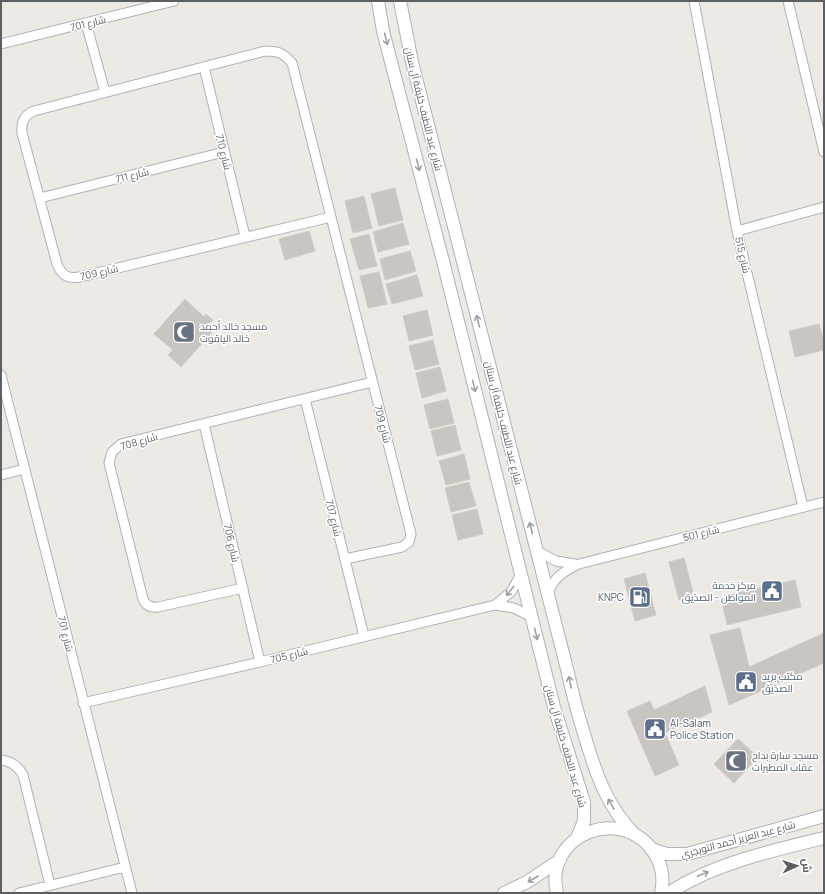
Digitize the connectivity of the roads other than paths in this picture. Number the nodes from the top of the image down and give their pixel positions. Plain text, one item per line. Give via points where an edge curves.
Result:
1 (174, 1) edge
2 (378, 1) edge
3 (400, 1) edge
4 (694, 1) edge
5 (788, 1) edge
6 (155, 3) edge
7 (86, 23) junction
8 (1, 44) edge
9 (204, 67) junction
10 (105, 92) junction
11 (224, 152) junction
12 (824, 152) edge
13 (40, 198) junction
14 (824, 207) edge
15 (331, 217) junction
16 (737, 230) junction
17 (245, 236) junction
18 (444, 265) junction
19 (485, 346) junction
20 (488, 360) junction
21 (468, 364) junction
22 (1, 375) edge
23 (372, 382) junction
24 (305, 399) junction
25 (204, 424) junction
26 (25, 469) junction
27 (1, 475) edge
28 (824, 502) edge
29 (803, 507) junction
30 (537, 551) junction
31 (345, 559) junction
32 (579, 564) junction
33 (521, 574) junction
34 (243, 588) junction
35 (548, 593) junction
36 (495, 605) junction
37 (532, 617) junction
38 (364, 636) junction
39 (260, 662) junction
40 (83, 703) junction
41 (1, 760) edge
42 (824, 816) edge
43 (635, 835) junction
44 (578, 838) junction
45 (824, 838) edge
46 (651, 849) junction
47 (560, 860) junction
48 (125, 868) junction
49 (50, 885) junction
50 (19, 893) edge
51 (132, 893) edge
52 (504, 893) edge
53 (557, 893) edge
54 (661, 893) edge
55 (669, 893) edge

1 - 6 street, شارع 701
2 -> 18 street, شارع عبد اللطيف خليفة آل سنان via 383,30
19 -> 3 street, شارع عبد اللطيف خليفة آل سنان via 406,38
4 - 16 street, شارع 515
5 - 12 street
6 - 7 street, شارع 701
7 - 8 street, شارع 701
7 - 10 street
9 - 10 street, شارع 709
9 - 11 street, شارع 710
9 - 15 street, شارع 709 via 265,51 276,51 285,55 292,63
10 - 13 street, شارع 709 via 30,112 23,119 22,133
11 - 13 street, شارع 711
11 - 17 street, شارع 710
13 - 17 street, شارع 709 via 57,264 60,271 73,278
14 - 16 street
15 - 17 street, شارع 709
15 - 23 street, شارع 709
16 - 29 street, شارع 515
18 - 19 street via 456,289 470,341 474,346
18 - 21 street, شارع عبد اللطيف خليفة آل سنان
19 - 20 street, شارع عبد اللطيف خليفة آل سنان
20 - 21 street via 477,359
30 -> 20 street, شارع عبد اللطيف خليفة آل سنان
21 -> 33 street, شارع عبد اللطيف خليفة آل سنان
22 - 26 street, شارع 701
23 - 24 street, شارع 708
23 - 31 street, شارع 709 via 410,538 402,547
24 - 25 street, شارع 708
24 - 31 street, شارع 707
25 - 34 street, شارع 706
25 - 34 street, شارع 708 via 118,446 110,455 110,467 146,605 158,607
26 - 27 street
26 - 40 street, شارع 701
28 - 29 street, شارع 501
29 - 32 street, شارع 501
30 - 32 street, شارع 501 via 556,562
30 - 35 street, شارع عبد اللطيف خليفة آل سنان
31 - 38 street, شارع 707
32 - 35 street, شارع 501 via 564,570 551,584
33 -> 36 street, شارع 705 via 511,592
33 - 37 street, شارع عبد اللطيف خليفة آل سنان
34 - 39 street, شارع 706
43 -> 35 street, شارع عبد اللطيف خليفة آل سنان via 615,812 598,775 573,699
36 - 37 street, شارع 705 via 514,608
36 - 38 street, شارع 705
37 -> 44 street, شارع عبد اللطيف خليفة آل سنان via 562,733 584,802 584,821
38 - 39 street, شارع 705
39 - 40 street, شارع 705
40 - 48 street, شارع 701
41 - 49 street via 12,763 23,775
42 - 46 street, شارع عبد العزيز أحمد التويجري via 687,854 667,854
43 - 44 street via 626,830 606,828 591,831
43 - 46 street, شارع عبد اللطيف خليفة آل سنان
44 - 47 street
55 -> 45 street, شارع عبد العزيز أحمد التويجري via 704,874
46 - 54 street via 661,869
47 -> 52 street via 533,879
47 - 53 street via 556,879
48 - 49 street
48 - 51 street, شارع 701
49 - 50 street

